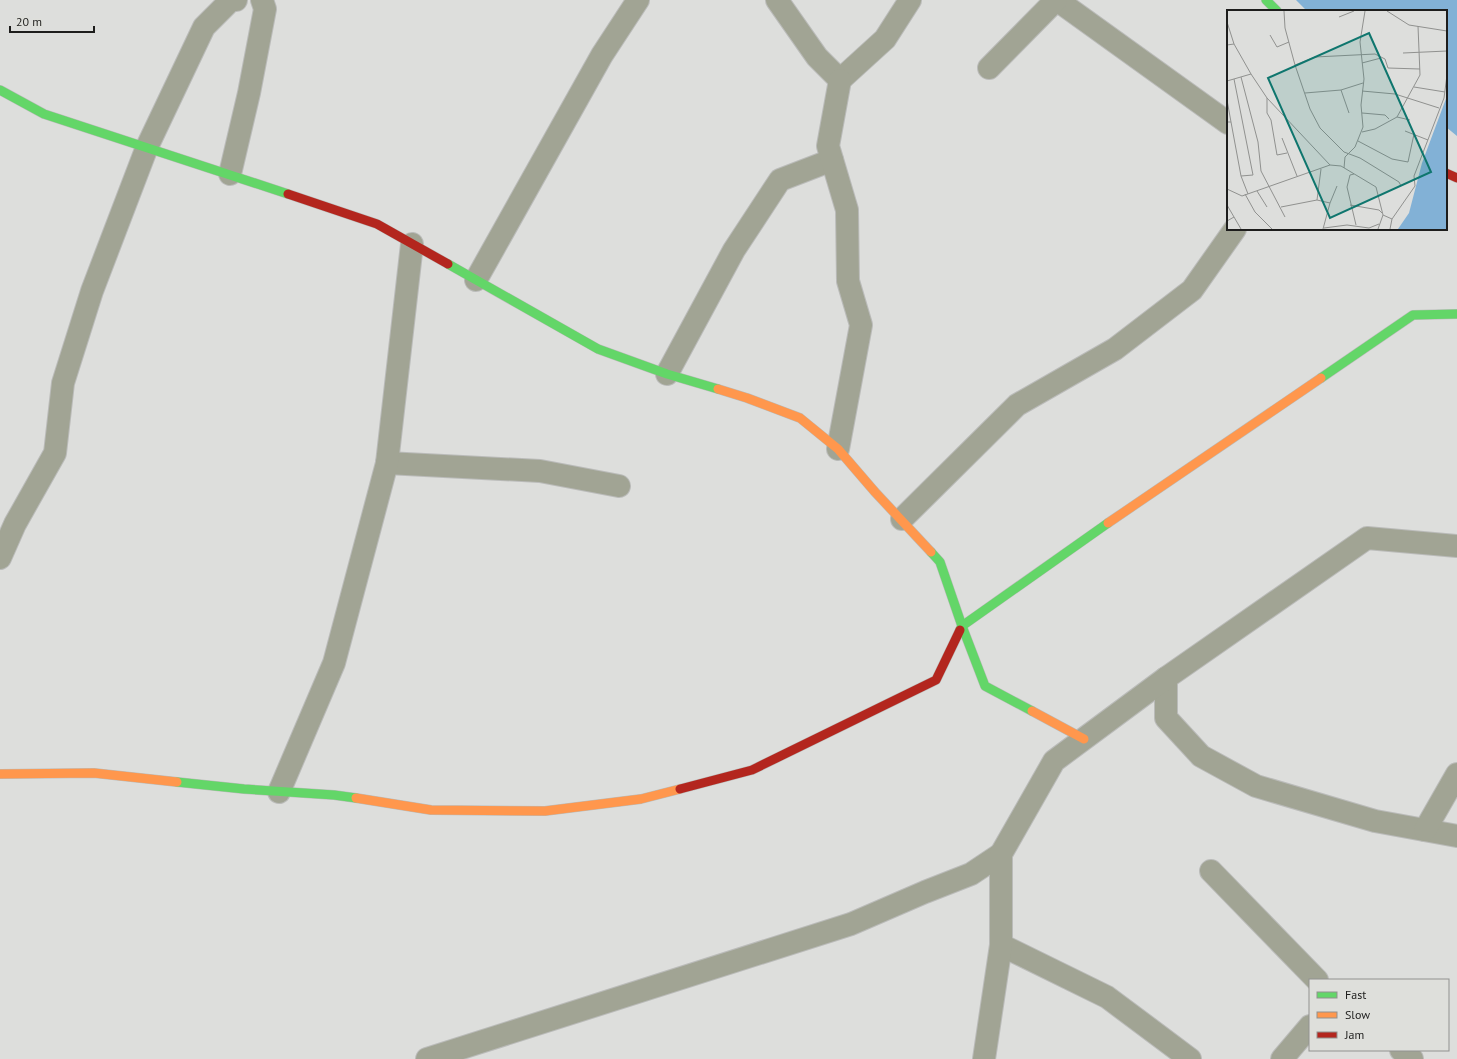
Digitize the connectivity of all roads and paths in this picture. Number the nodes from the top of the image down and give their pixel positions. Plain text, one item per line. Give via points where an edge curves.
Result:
1 (236, 0) edge
2 (262, 0) edge
3 (638, 0) edge
4 (777, 0) edge
5 (910, 0) edge
6 (1057, 0) edge
7 (1266, 0) edge
8 (1276, 10) edge
9 (989, 68) dead end
10 (840, 80) junction
11 (0, 90) edge
12 (1227, 122) edge
13 (147, 147) junction
14 (832, 160) junction
15 (1447, 173) edge
16 (230, 174) junction
17 (1457, 178) edge
18 (1234, 230) edge
19 (412, 244) junction
20 (476, 280) junction
21 (1457, 314) edge
22 (667, 374) junction
23 (838, 449) junction
24 (387, 463) junction
25 (619, 486) dead end
26 (902, 519) junction
27 (1457, 546) edge
28 (0, 558) edge
29 (962, 626) junction
30 (1166, 678) junction
31 (1084, 739) junction
32 (0, 774) edge
33 (1457, 774) edge
34 (279, 792) junction
35 (1425, 830) junction
36 (1457, 836) edge
37 (1001, 854) junction
38 (1211, 871) dead end
39 (1001, 946) junction
40 (1316, 979) edge
41 (1309, 1027) edge
42 (1402, 1051) edge
43 (427, 1059) edge
44 (984, 1059) edge
45 (1190, 1059) edge
46 (1282, 1059) edge
47 (1412, 1059) edge

1 - 13 street via 230,1 204,27
2 - 16 street via 265,9
3 - 20 street via 602,55
4 - 10 street via 817,57
5 - 10 street via 885,39
6 - 9 street
6 - 12 street
7 - 8 street
10 - 14 street via 828,146
11 - 13 street via 44,114
13 - 16 street
13 - 28 street via 92,291 62,383 55,453 15,524
14 - 22 street via 780,180 734,250
14 - 23 street via 848,210 848,281 861,325
15 - 17 street
16 - 19 street via 377,224
18 - 26 street via 1192,290 1115,349 1018,405
19 - 20 street
19 - 24 street
20 - 22 street via 598,349
21 - 29 street via 1412,315
22 - 23 street via 747,398 800,418
23 - 26 street
24 - 25 street via 540,471
24 - 34 street via 334,663
26 - 29 street via 940,562
27 - 30 street via 1368,538
29 - 31 street via 985,686
29 - 34 street via 936,680 752,770 641,799 545,811 431,810 334,795
30 - 31 street
30 - 35 street via 1166,718 1201,756 1256,786 1375,821
31 - 37 street via 1054,762
32 - 34 street via 94,773
33 - 35 street
35 - 36 street
37 - 39 street
37 - 43 street via 971,874 851,924
38 - 40 street
39 - 44 street
39 - 45 street via 1107,997
41 - 46 street
42 - 47 street

